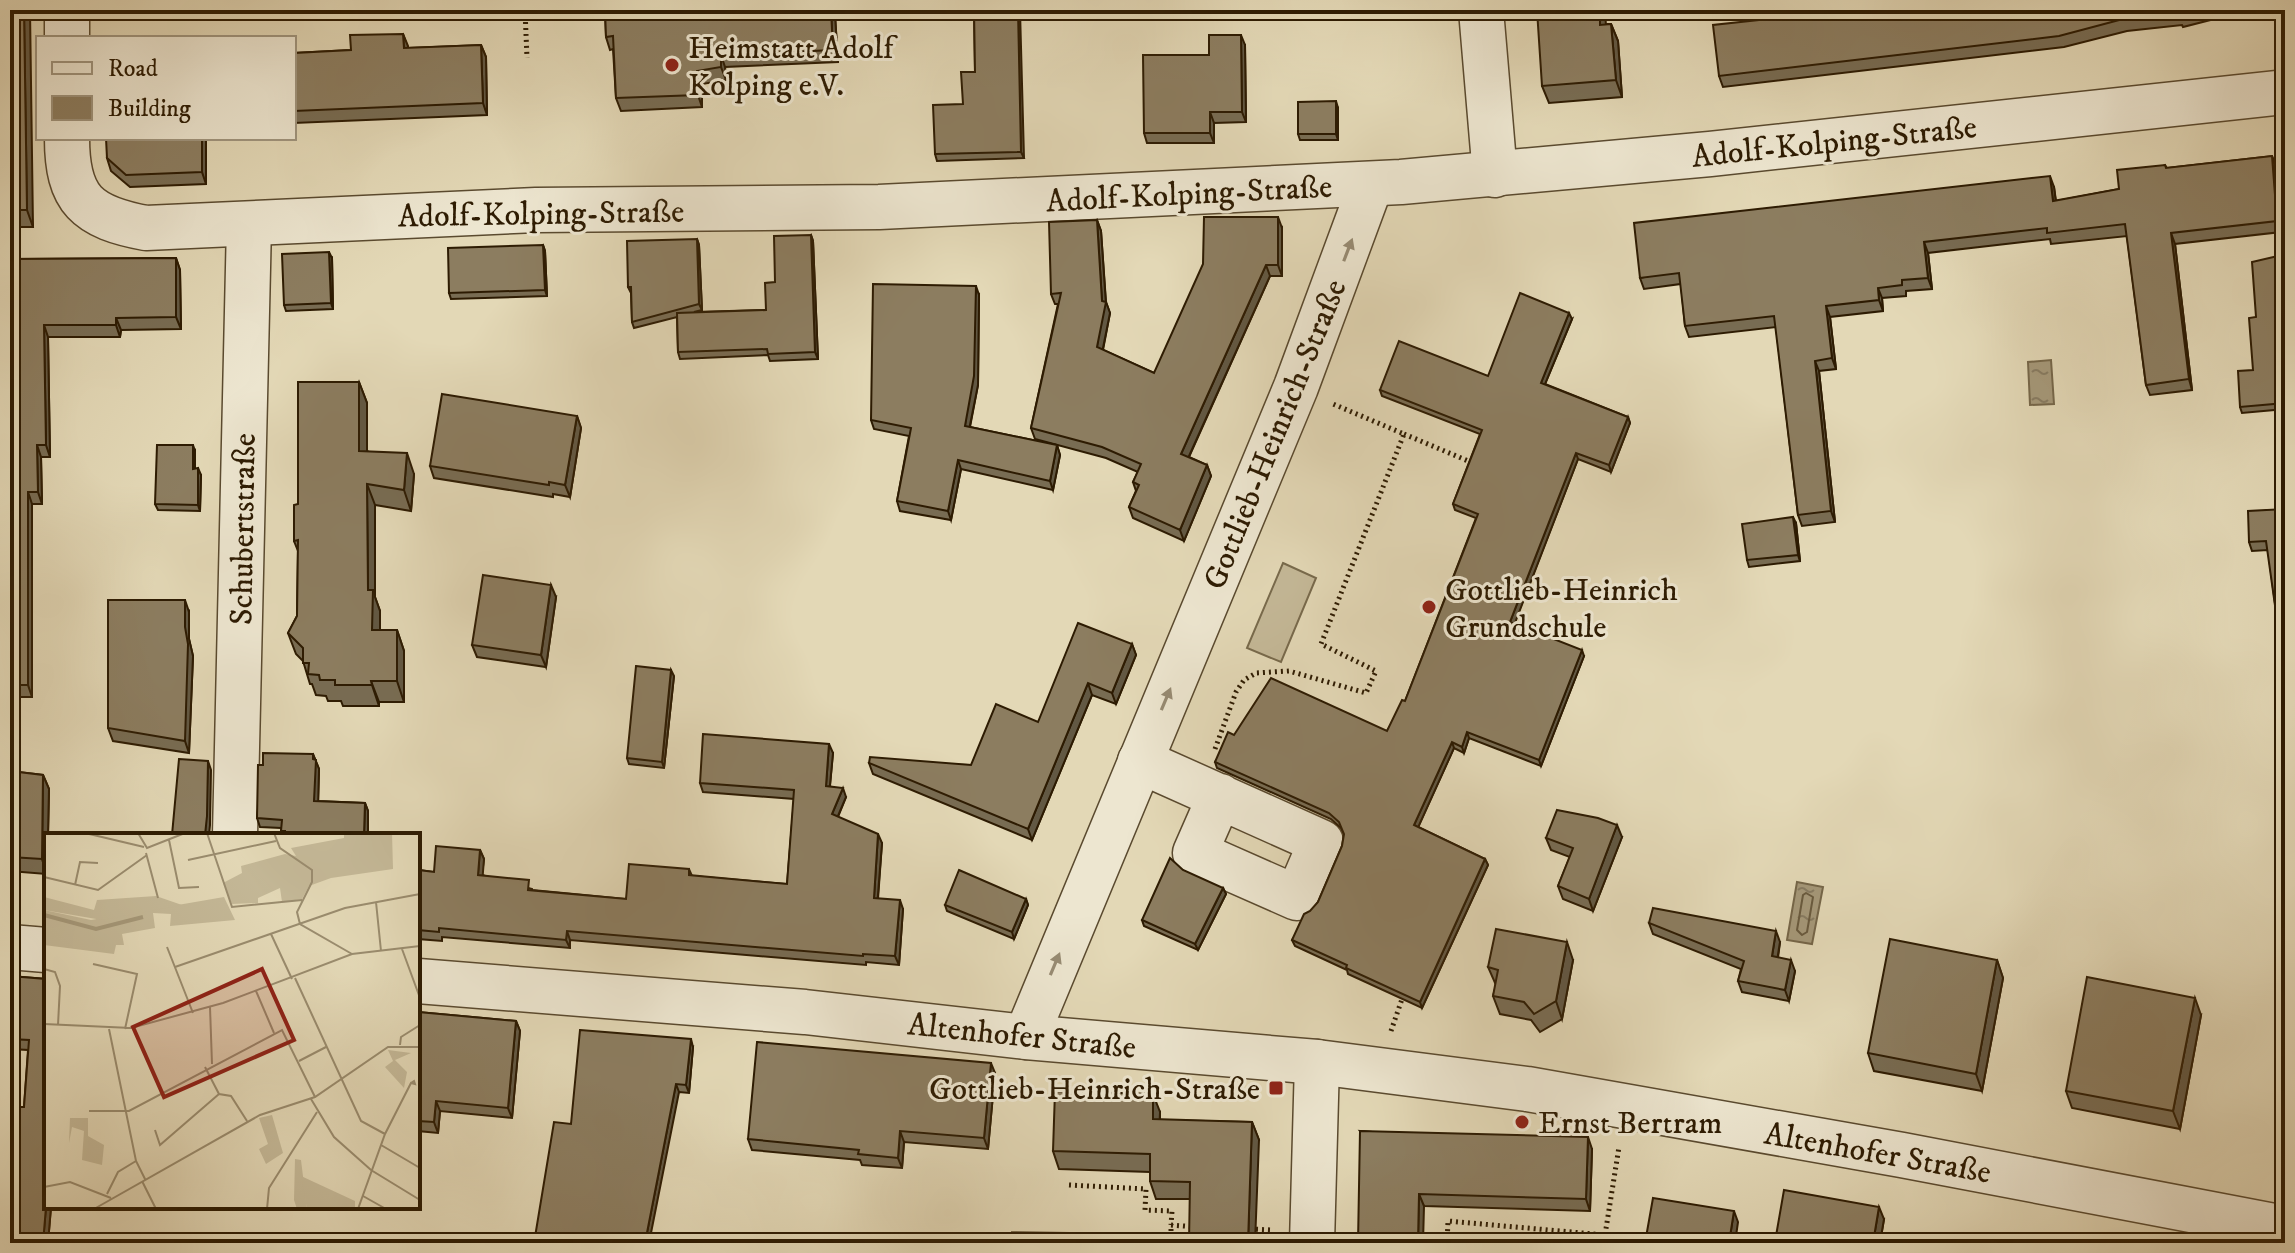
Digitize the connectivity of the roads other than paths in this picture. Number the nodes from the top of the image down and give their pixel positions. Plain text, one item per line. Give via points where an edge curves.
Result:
1 (67, 10) edge
2 (1481, 10) edge
3 (67, 36) edge
4 (2285, 92) edge
5 (67, 140) edge
6 (1495, 175) junction
7 (1371, 184) junction
8 (249, 224) junction
9 (1140, 761) junction
10 (1221, 776) edge
11 (235, 833) edge
12 (10, 947) edge
13 (44, 950) edge
14 (420, 981) edge
15 (1026, 1037) junction
16 (1317, 1062) junction
17 (2285, 1228) edge
18 (1312, 1238) edge

1 - 3 street
2 - 6 street
4 - 6 street, Adolf-Kolping-Straße
5 - 8 street, Adolf-Kolping-Straße via 67,166 76,191 92,210 116,222 146,228
6 - 7 street, Adolf-Kolping-Straße
7 - 8 street, Adolf-Kolping-Straße via 909,206 536,210
9 -> 7 street, Gottlieb-Heinrich-Straße via 1296,387
8 - 11 street, Schubertstraße
9 - 10 street
15 -> 9 street, Gottlieb-Heinrich-Straße
12 - 13 street
14 - 15 street, Altenhofer Straße via 745,1006
15 - 16 street, Altenhofer Straße
16 - 17 street, Altenhofer Straße via 1527,1089
16 - 18 street

